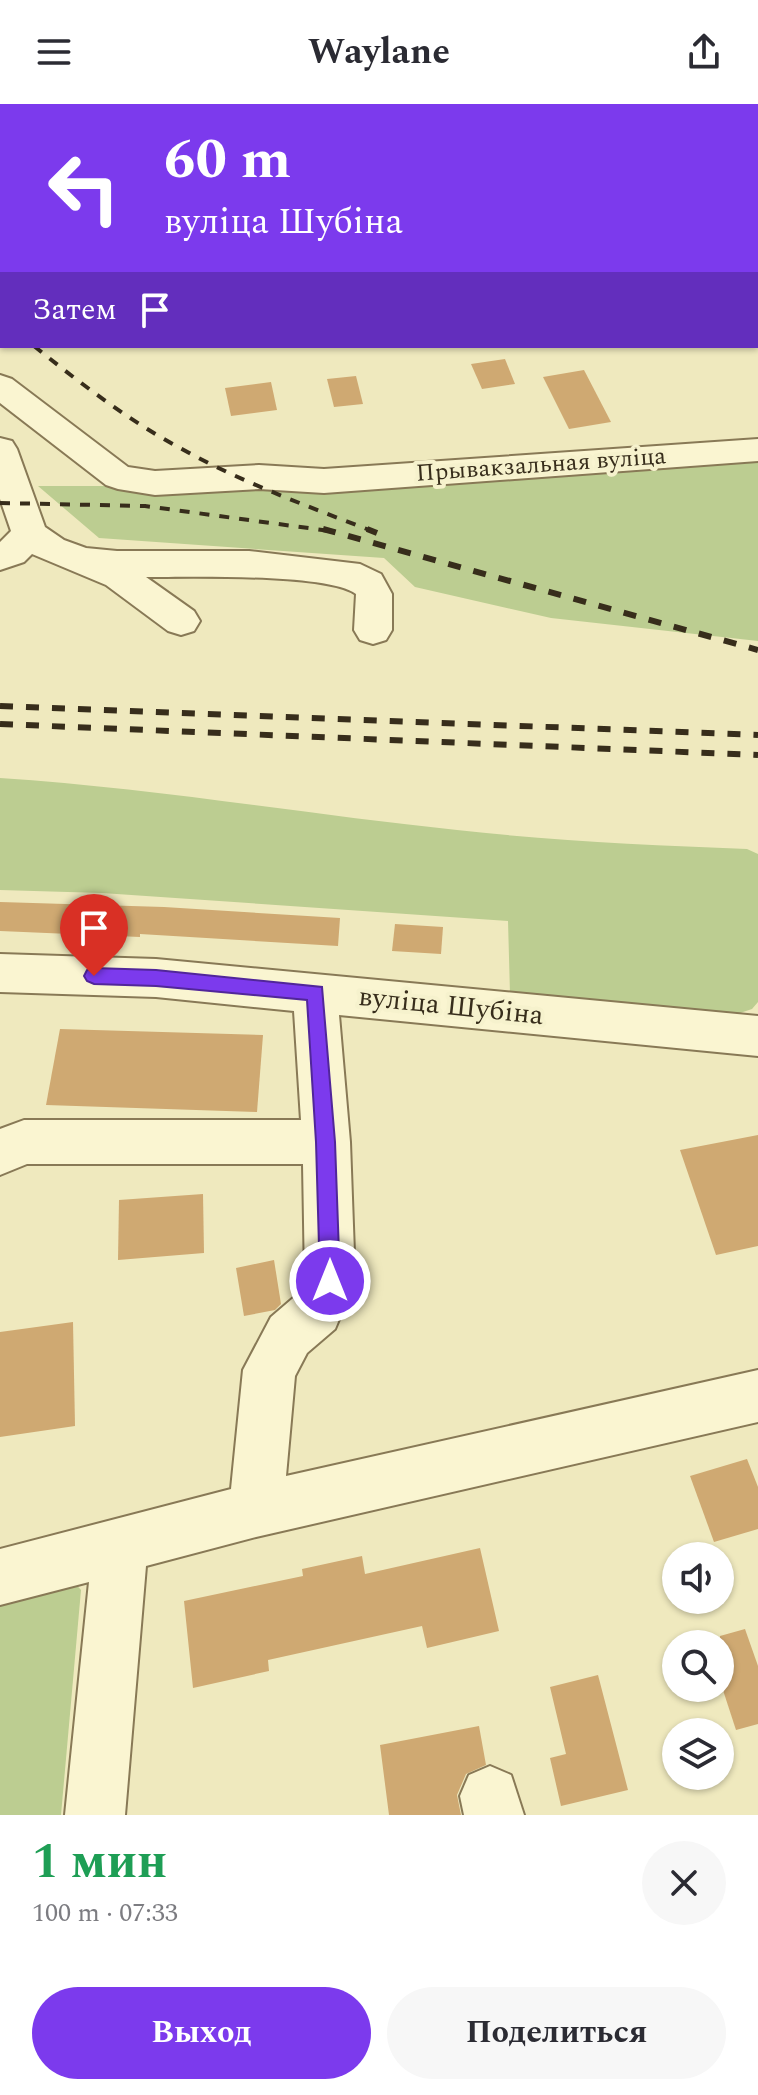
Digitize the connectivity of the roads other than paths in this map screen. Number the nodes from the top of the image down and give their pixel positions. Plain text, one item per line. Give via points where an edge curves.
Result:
1 (0, 386) edge
2 (758, 450) edge
3 (2, 459) edge
4 (30, 534) junction
5 (0, 557) edge
6 (82, 561) junction
7 (181, 621) dead end
8 (373, 630) dead end
9 (0, 973) edge
10 (315, 993) junction
11 (758, 1036) edge
12 (326, 1142) junction
13 (0, 1153) edge
14 (758, 1396) edge
15 (256, 1510) junction
16 (120, 1546) junction
17 (0, 1577) edge
18 (111, 1644) junction
19 (95, 1815) edge
20 (121, 1815) edge

1 - 2 street, Прывакзальная вуліца via 118,477 155,483 259,477 324,481
3 - 4 street
4 - 5 street
4 - 6 street
6 - 7 street via 119,576
6 - 8 street via 249,564 347,573 368,583 374,594
9 - 10 street, вуліца Шубіна via 156,978
10 - 11 street, вуліца Шубіна
10 - 12 street
12 - 13 street via 24,1142
12 - 15 street via 330,1281 317,1311 289,1335 269,1370
14 - 15 street
15 - 16 street
16 - 17 street
16 - 18 street
18 - 19 street
18 - 20 street

